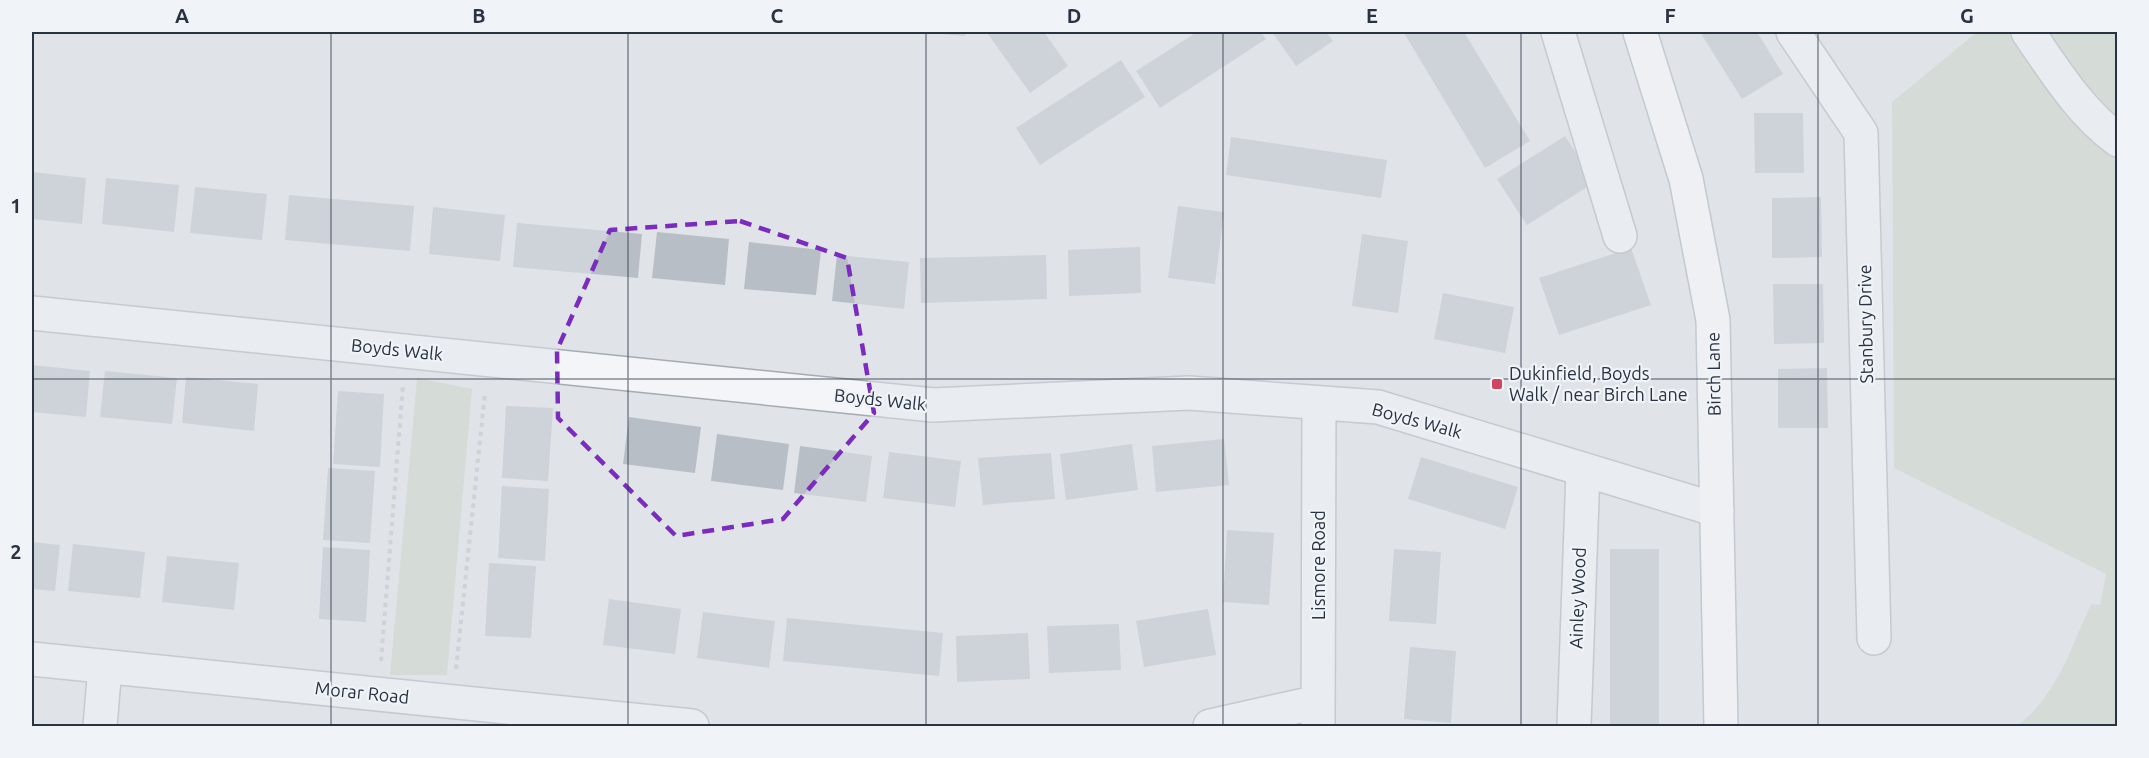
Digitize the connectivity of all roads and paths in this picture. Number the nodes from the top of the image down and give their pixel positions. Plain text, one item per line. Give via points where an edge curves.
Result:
1 (1558, 32) edge
2 (1793, 32) edge
3 (2028, 32) edge
4 (1643, 33) edge
5 (2118, 140) edge
6 (1620, 236) dead end
7 (32, 313) edge
8 (405, 351) junction
9 (488, 360) junction
10 (1319, 403) junction
11 (1583, 470) junction
12 (1717, 510) junction
13 (1874, 638) dead end
14 (32, 659) edge
15 (105, 667) junction
16 (378, 695) junction
17 (453, 702) junction
18 (1318, 714) edge
19 (100, 726) edge
20 (692, 726) edge
21 (1210, 726) edge
22 (1574, 726) edge
23 (1721, 726) edge

1 - 6 street
2 - 13 street, Stanbury Drive via 1861,133
3 - 5 street via 2069,93 2098,125
4 - 12 main road, Birch Lane via 1686,179 1713,320
7 - 8 street, Boyds Walk
8 - 9 street, Boyds Walk
8 - 16 path
9 - 10 street, Boyds Walk via 933,405 1189,393
9 - 17 path
10 - 11 street, Boyds Walk via 1378,407
10 - 18 street, Lismore Road
11 - 12 street, Boyds Walk
11 - 22 street, Ainley Wood
12 - 23 main road, Birch Lane
14 - 15 street, Morar Road
15 - 16 street, Morar Road
15 - 19 street
16 - 17 street, Morar Road
17 - 20 street, Morar Road
18 - 21 street

